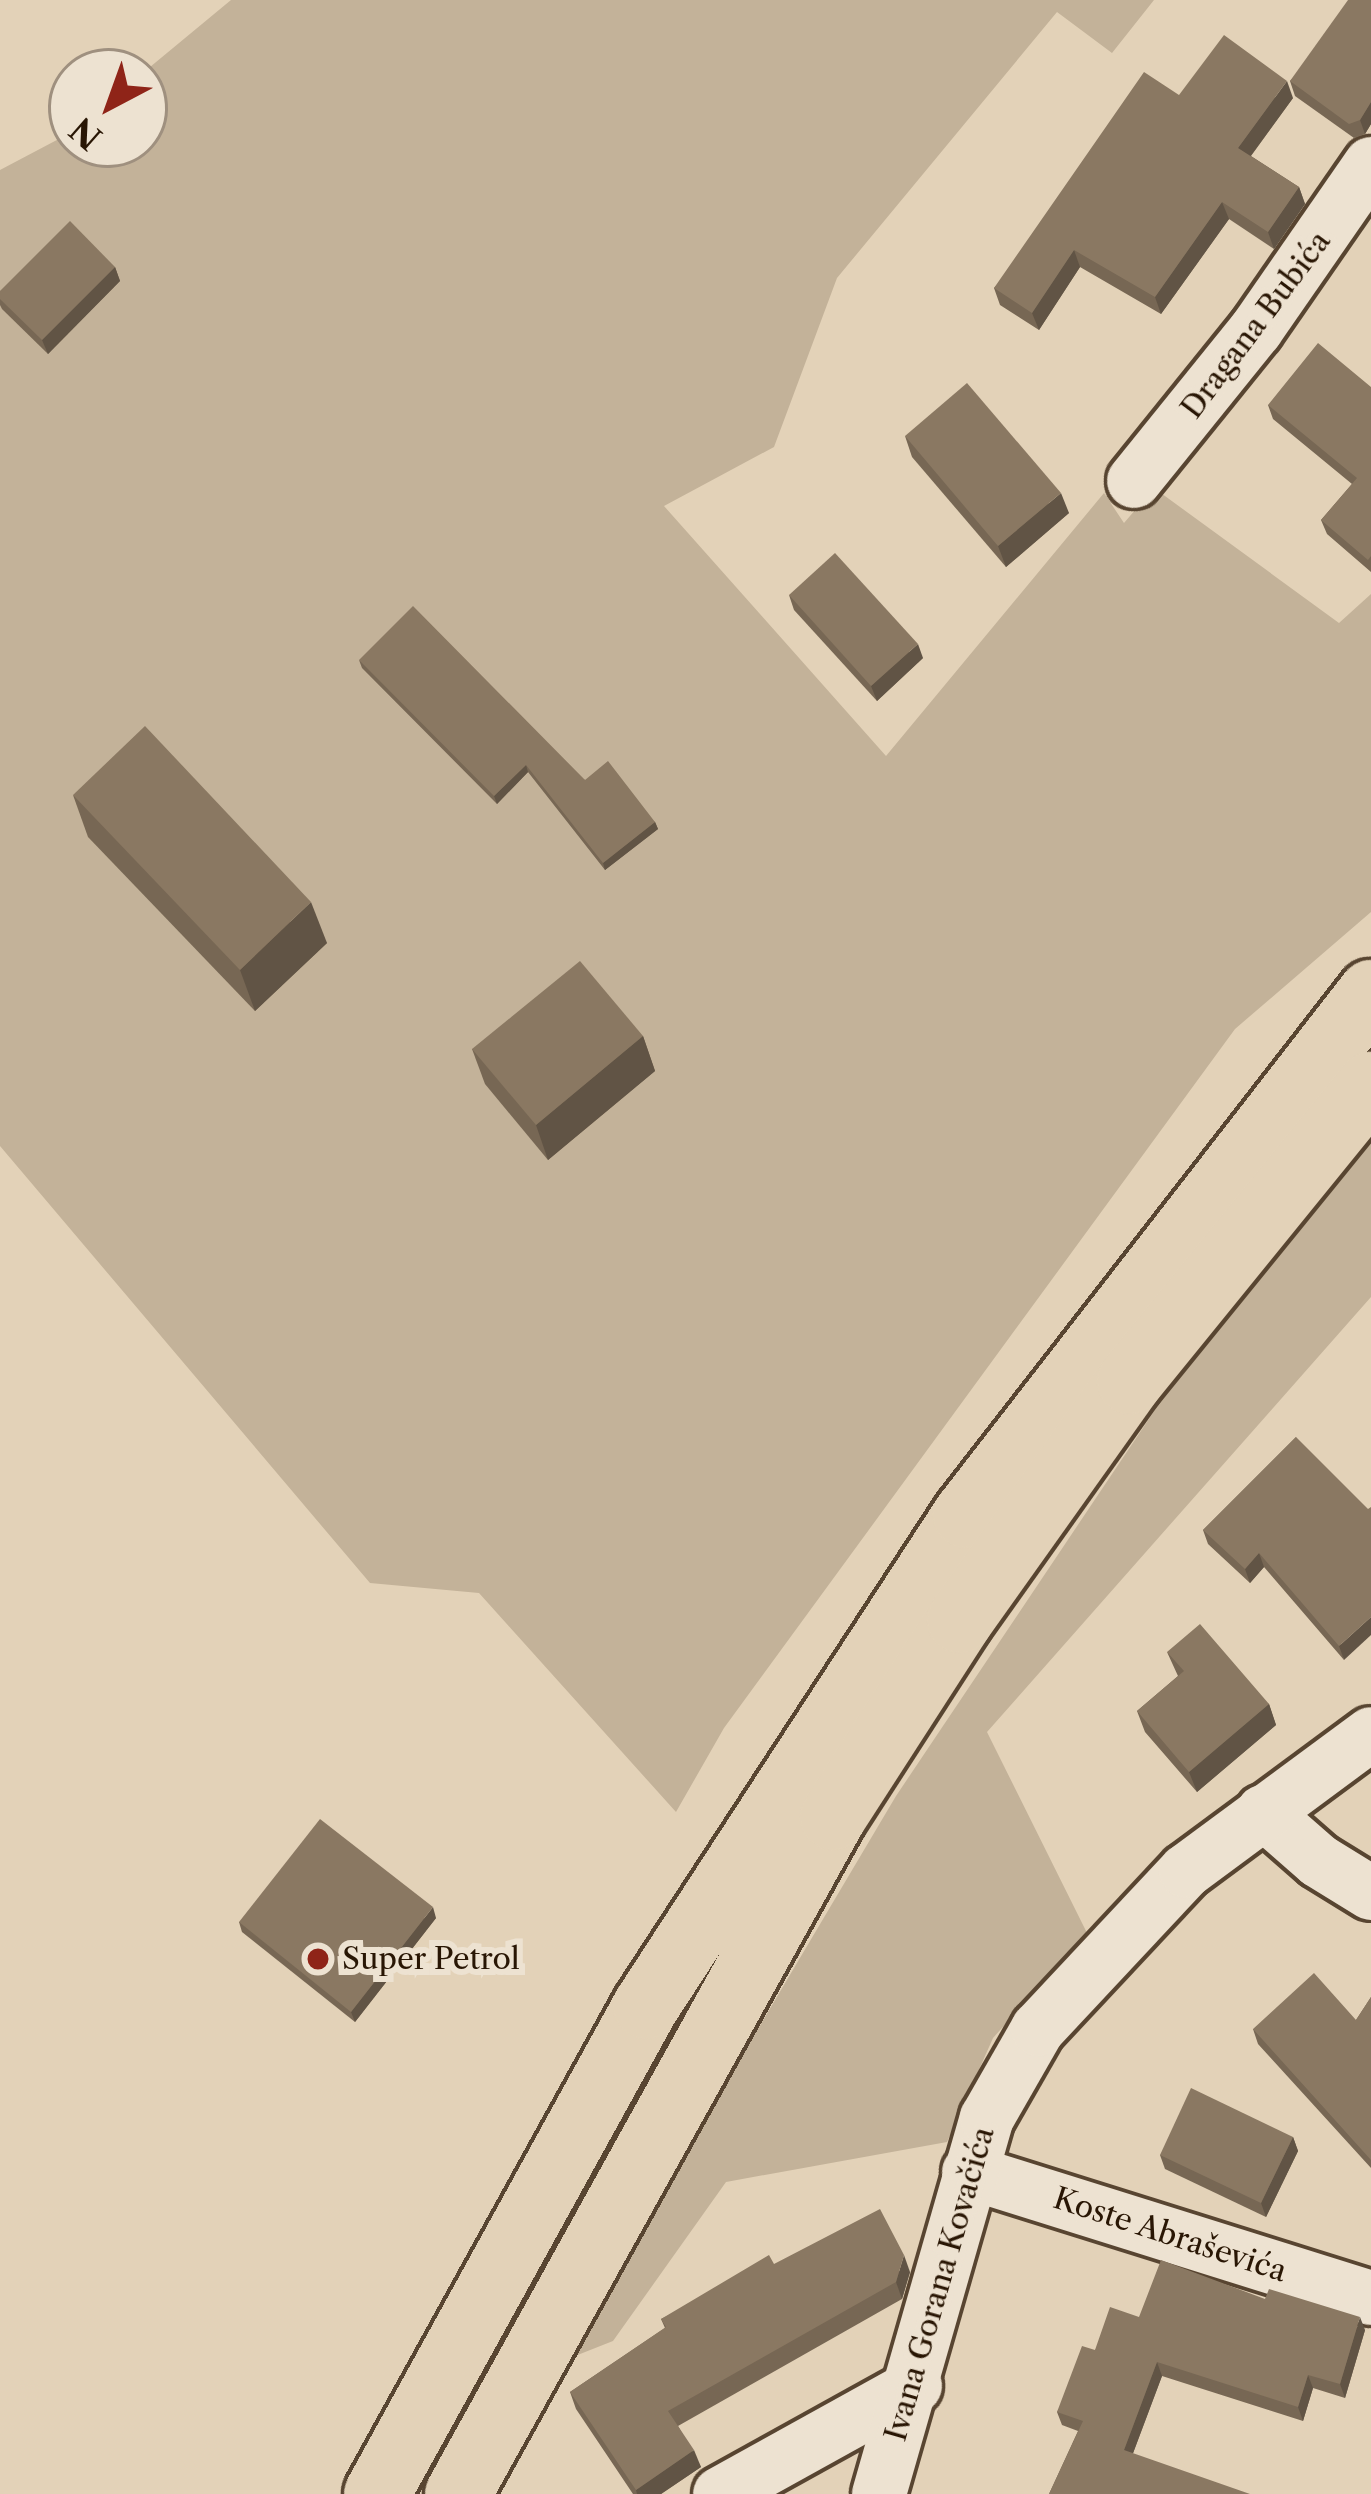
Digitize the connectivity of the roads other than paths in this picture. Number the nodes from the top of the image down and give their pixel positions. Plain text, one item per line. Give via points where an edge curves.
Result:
1 (1371, 164) edge
2 (1134, 481) dead end
3 (1371, 993) edge
4 (1371, 1084) edge
5 (1371, 1734) edge
6 (1262, 1812) junction
7 (1371, 1893) edge
8 (969, 2172) junction
9 (1371, 2299) edge
10 (915, 2386) junction
11 (376, 2494) edge
12 (458, 2494) edge
13 (720, 2494) edge
14 (879, 2494) edge

1 - 2 street, Dragana Bubića via 1268,315
3 - 11 main road via 966,1515 646,2006
4 - 12 main road via 1130,1381 960,1620 833,1817
5 - 6 street, Ivana Gorana Kovačića
6 - 7 street via 1318,1862
6 - 8 street, Ivana Gorana Kovačića via 1186,1871 1078,1978 1011,2071
8 - 9 street, Koste Abraševića
8 - 10 street, Ivana Gorana Kovačića
10 - 13 street
10 - 14 street, Ivana Gorana Kovačića

